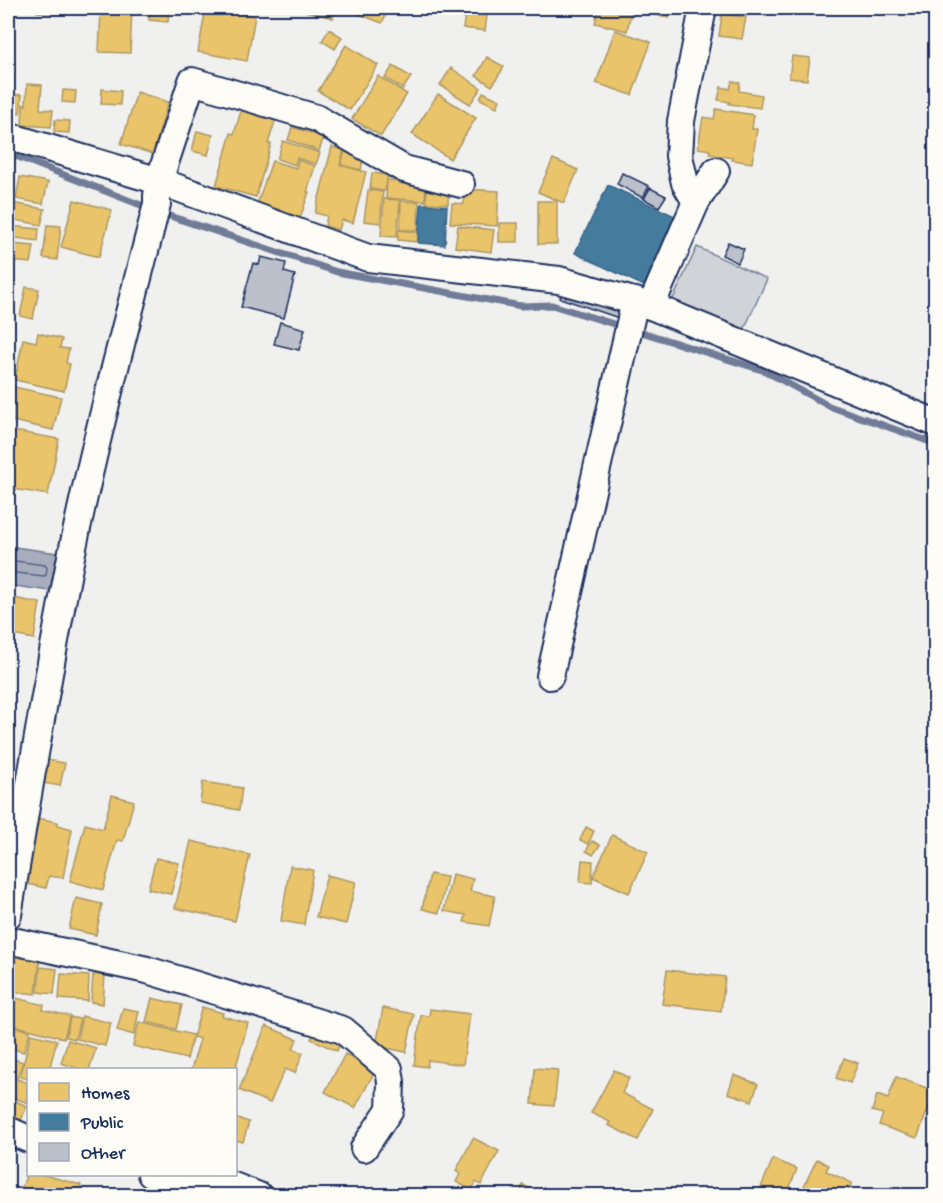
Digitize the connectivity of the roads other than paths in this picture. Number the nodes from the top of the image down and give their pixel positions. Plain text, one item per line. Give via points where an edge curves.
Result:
1 (704, 8) edge
2 (8, 137) edge
3 (716, 171) dead end
4 (159, 181) junction
5 (462, 184) dead end
6 (696, 202) junction
7 (643, 304) junction
8 (936, 423) edge
9 (550, 676) dead end
10 (8, 915) edge
11 (8, 939) edge
12 (8, 1130) edge
13 (27, 1139) edge
14 (364, 1148) dead end
15 (154, 1182) edge
16 (259, 1196) edge

1 - 6 street via 681,121 679,156 685,183
2 - 4 street
3 - 6 street
4 - 5 street via 192,81 316,118 404,169
4 - 7 street via 368,258 559,280
4 - 10 street via 157,204 71,556
6 - 7 street
7 - 8 street
7 - 9 street
11 - 14 street via 147,970 343,1030 389,1069 390,1109
12 - 13 street
15 - 16 street via 218,1180

